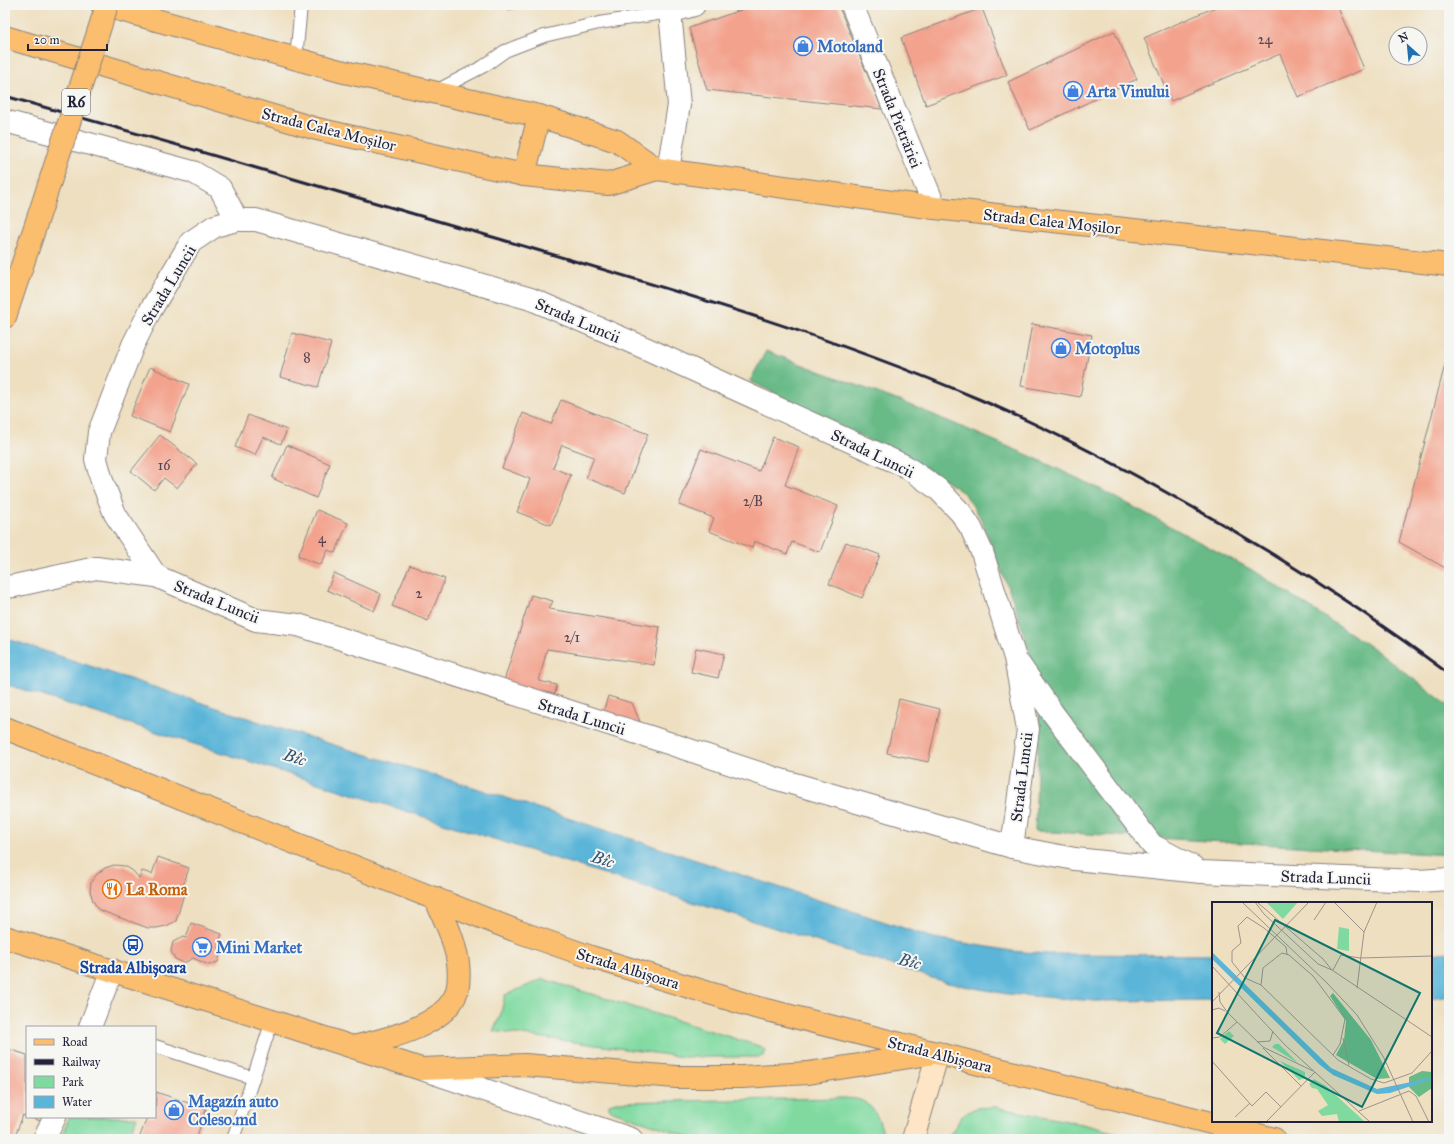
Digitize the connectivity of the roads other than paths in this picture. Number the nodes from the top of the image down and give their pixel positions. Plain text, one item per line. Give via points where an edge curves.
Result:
1 (102, 5) edge
2 (108, 5) edge
3 (301, 5) edge
4 (694, 5) edge
5 (852, 5) edge
6 (670, 12) junction
7 (5, 37) edge
8 (296, 59) junction
9 (433, 93) junction
10 (539, 116) junction
11 (5, 121) edge
12 (662, 169) junction
13 (524, 175) junction
14 (935, 208) junction
15 (237, 220) junction
16 (1449, 265) edge
17 (5, 317) edge
18 (156, 576) junction
19 (5, 587) edge
20 (1015, 658) junction
21 (5, 728) edge
22 (1012, 847) junction
23 (1201, 872) junction
24 (1449, 879) edge
25 (435, 898) junction
26 (5, 937) edge
27 (112, 970) junction
28 (272, 1021) junction
29 (93, 1026) edge
30 (156, 1046) edge
31 (353, 1047) junction
32 (938, 1053) junction
33 (421, 1069) junction
34 (253, 1078) junction
35 (55, 1118) edge
36 (44, 1139) edge
37 (233, 1139) edge
38 (631, 1139) edge
39 (913, 1139) edge
40 (1274, 1139) edge

1 - 8 main road, Strada Calea Moșilor
2 - 17 main road, R6, bridge
3 - 8 lane
4 - 6 street
5 - 14 street, Strada Pietrăriei
6 - 9 lane via 598,23 544,36 505,51 484,66
6 - 12 street via 679,105
7 - 13 main road, Strada Calea Moșilor via 317,129
8 - 9 main road, Strada Calea Moșilor
9 - 10 main road, Strada Calea Moșilor
10 - 12 main road, Strada Calea Moșilor via 617,141
10 - 13 main road
11 - 15 street via 193,172 220,188
12 - 13 main road, Strada Calea Moșilor via 608,184
12 - 14 main road, Strada Calea Moșilor
14 - 16 main road, Strada Calea Moșilor
15 - 18 street, Strada Luncii via 215,226 191,242 133,344 99,432 96,459 115,514
15 - 20 street, Strada Luncii via 256,220 531,299 905,466 938,489 961,513 971,528 982,552
18 - 19 street, Strada Luncii via 96,568
18 - 22 street, Strada Luncii via 256,620 298,625 774,778
20 - 22 street, Strada Luncii via 1028,729
20 - 23 street via 1052,712 1152,845
21 - 25 main road, Strada Albișoara
22 - 23 street, Strada Luncii via 1075,859
23 - 24 street, Strada Luncii via 1418,881
25 - 31 main road via 456,949 457,992 442,1012 420,1027
25 - 32 main road, Strada Albișoara via 514,930 606,962 755,1007
26 - 27 main road
27 - 28 main road
27 - 29 street
28 - 31 main road
28 - 34 lane
30 - 34 lane
31 - 33 main road
32 - 33 main road via 808,1073 742,1077 676,1077 525,1064
32 - 39 main road
32 - 40 main road, Strada Albișoara
33 - 38 street
34 - 37 lane
35 - 36 street

